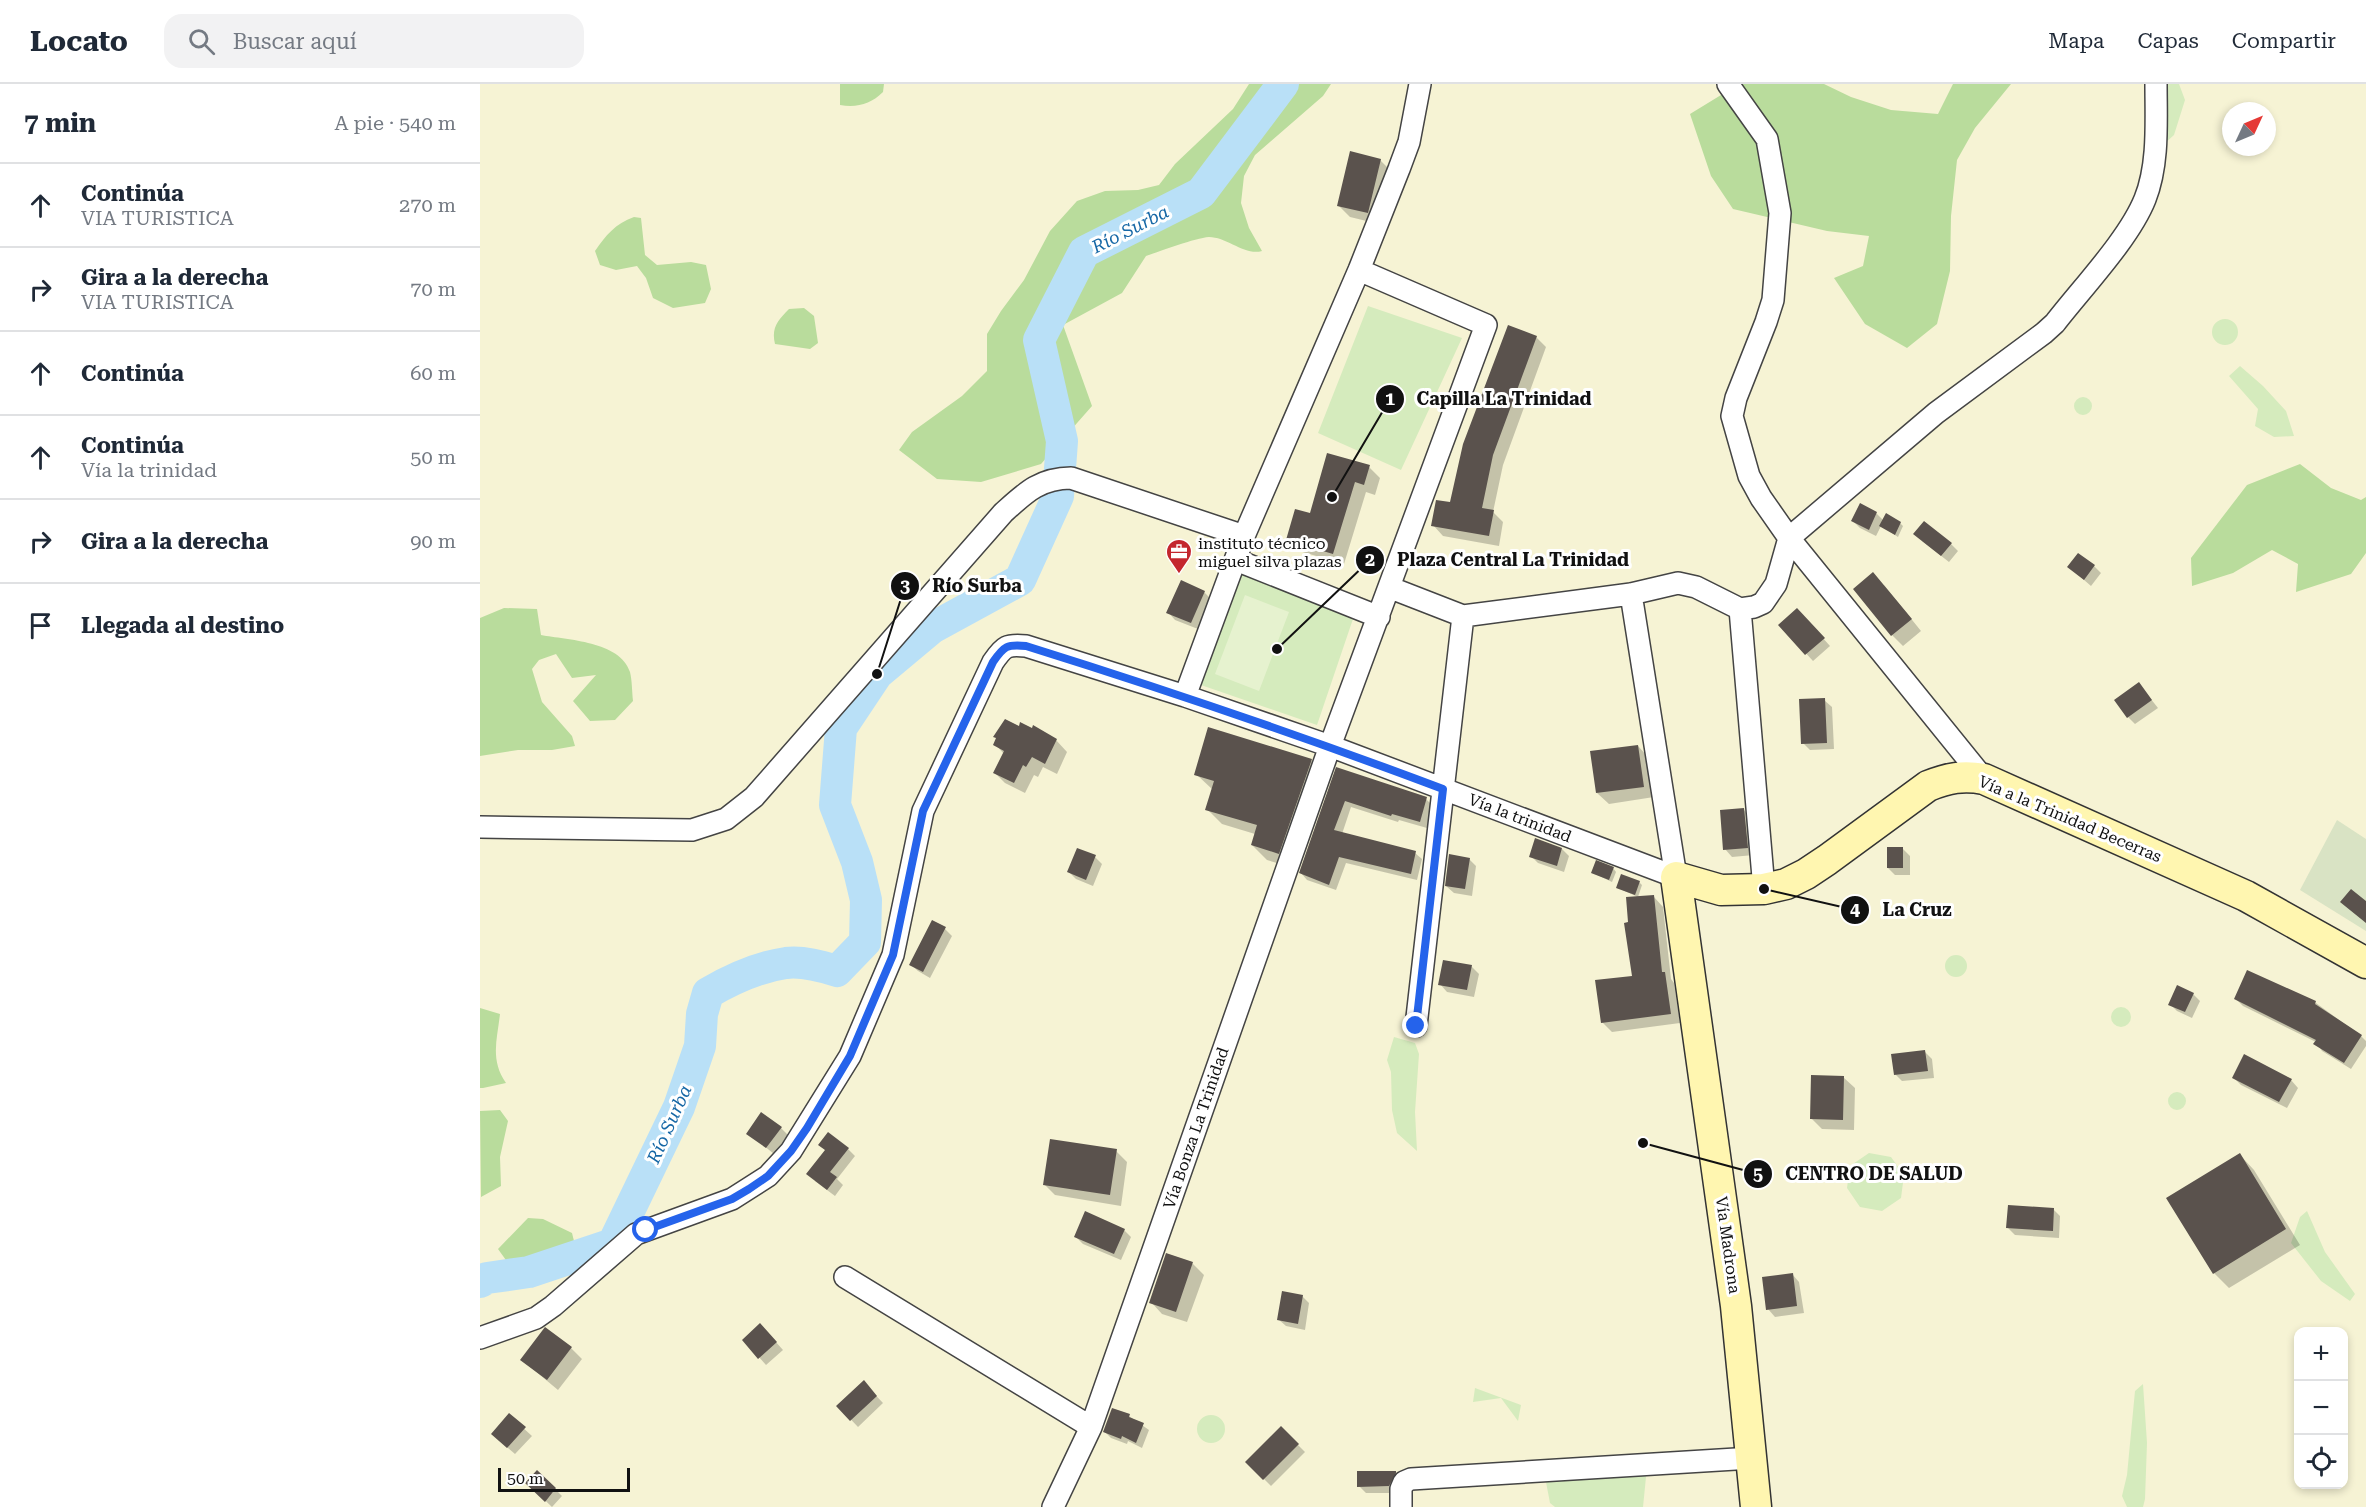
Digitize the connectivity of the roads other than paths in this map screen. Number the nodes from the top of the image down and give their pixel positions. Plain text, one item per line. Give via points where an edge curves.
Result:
1 (1420, 84) edge
2 (1728, 84) edge
3 (2156, 84) edge
4 (1359, 270) junction
5 (1244, 536) junction
6 (1789, 538) junction
7 (1236, 560) junction
8 (1390, 588) junction
9 (1631, 594) junction
10 (1740, 609) junction
11 (1463, 616) junction
12 (1379, 617) junction
13 (1185, 696) junction
14 (1330, 746) junction
15 (1984, 779) junction
16 (1443, 789) junction
17 (480, 827) edge
18 (1676, 877) junction
19 (1764, 889) junction
20 (2366, 963) edge
21 (1416, 1026) dead end
22 (845, 1277) dead end
23 (480, 1338) edge
24 (1091, 1427) junction
25 (1752, 1458) junction
26 (1053, 1507) edge
27 (1401, 1507) edge
28 (1756, 1507) edge

1 - 4 street via 1408,142
2 - 6 street via 1767,139 1780,213 1773,300 1732,416 1749,476
3 - 6 street via 2153,166 2145,199 2127,231 2055,323 1936,413
4 - 5 street
4 - 8 street, Vía Bonza La Trinidad via 1486,325
5 - 7 street
5 - 17 street via 1062,478 1027,492 1003,513 754,797 726,819 692,830
6 - 10 street via 1770,595 1754,607
6 - 15 street
7 - 12 street
7 - 13 street
8 - 11 street
8 - 12 street, Vía Bonza La Trinidad
9 - 10 street via 1688,584
9 - 11 street
9 - 18 street
10 - 19 street
11 - 16 street
12 - 14 street, Vía Bonza La Trinidad
13 - 14 street, Vía la trinidad
13 - 23 street, Vía la trinidad via 1026,646 1010,644 1000,651 923,811 893,955 850,1056 791,1151 768,1176 732,1199 636,1234 536,1318
14 - 16 street, Vía la trinidad
14 - 24 street, Vía Bonza La Trinidad
15 - 19 street, Vía a la Trinidad Becerras via 1947,778 1928,786 1806,874
15 - 20 street, Vía a la Trinidad Becerras via 2246,896
16 - 18 street, Vía la trinidad
16 - 21 street
18 - 19 street, Vía a la Trinidad Becerras via 1721,890
18 - 25 street, Vía Madrona via 1736,1306
22 - 24 street
24 - 26 street, Vía Bonza La Trinidad
25 - 27 street via 1411,1479 1401,1489
25 - 28 street, Vía Madrona

